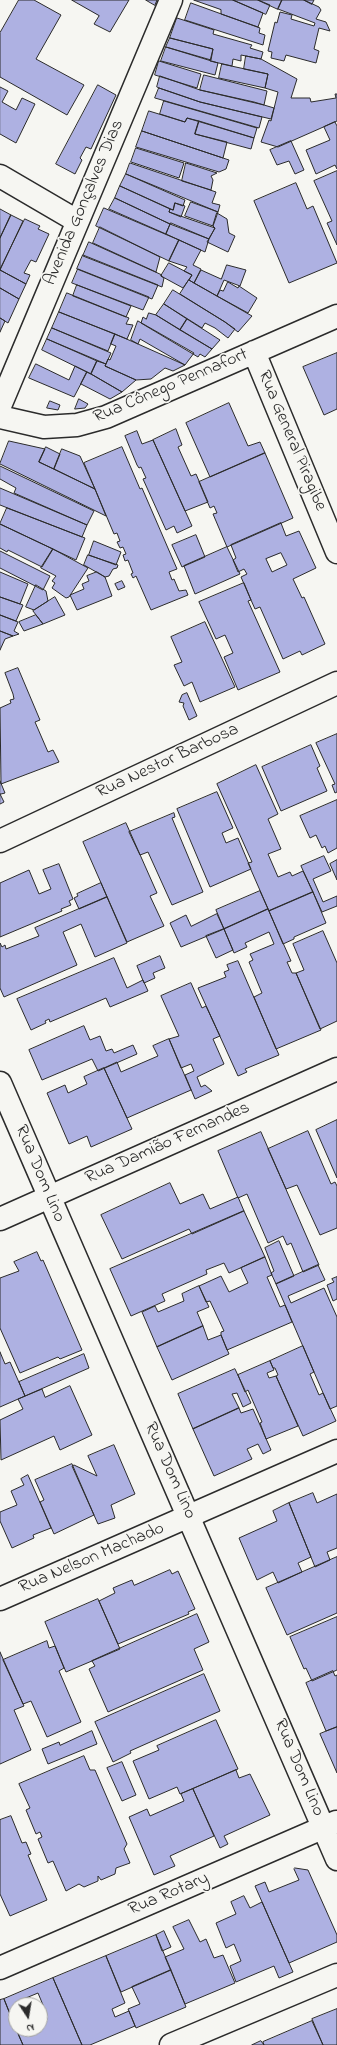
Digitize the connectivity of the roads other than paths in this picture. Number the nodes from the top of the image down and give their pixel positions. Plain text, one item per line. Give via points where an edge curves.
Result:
1 (171, 0) edge
2 (0, 176) edge
3 (77, 221) junction
4 (337, 316) edge
5 (254, 352) junction
6 (0, 406) edge
7 (0, 417) edge
8 (337, 552) edge
9 (337, 683) edge
10 (0, 841) edge
11 (337, 1069) edge
12 (0, 1084) edge
13 (49, 1198) junction
14 (0, 1219) edge
15 (337, 1451) edge
16 (190, 1517) junction
17 (0, 1599) edge
18 (330, 1824) edge
19 (337, 1859) edge
20 (0, 1968) edge
21 (337, 1975) edge
22 (171, 2045) edge

1 - 3 street, Avenida Gonçalves Dias
2 - 3 street
3 - 6 street, Avenida Gonçalves Dias
4 - 5 street, Rua Cônego Pennafort
5 - 7 street, Rua Cônego Pennafort via 106,417 77,425 44,427
5 - 8 street, Rua General Piragibe
9 - 10 street, Rua Nestor Barbosa
11 - 13 street, Rua Damião Fernandes
12 - 13 street, Rua Dom Lino
13 - 14 street, Rua Damião Fernandes
13 - 16 street, Rua Dom Lino
15 - 16 street, Rua Nelson Machado
16 - 17 street, Rua Nelson Machado
16 - 18 street, Rua Dom Lino
18 - 19 street, Rua Dom Lino
18 - 20 street, Rua Rotary
21 - 22 street

